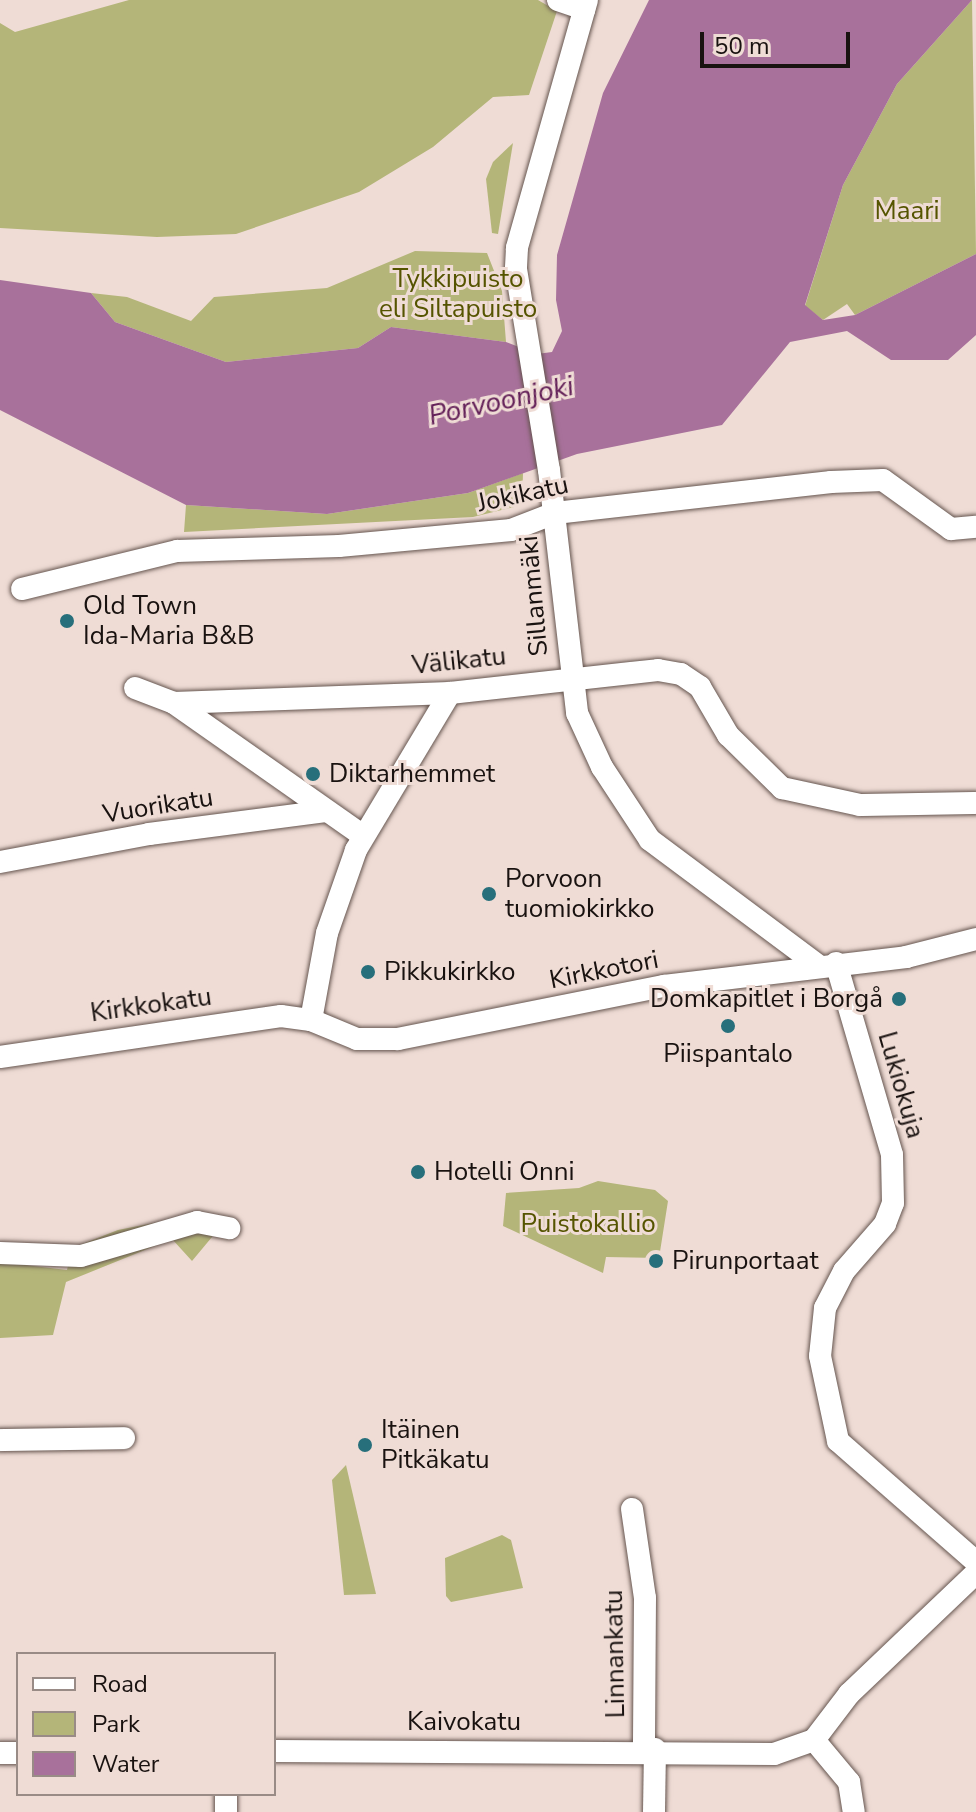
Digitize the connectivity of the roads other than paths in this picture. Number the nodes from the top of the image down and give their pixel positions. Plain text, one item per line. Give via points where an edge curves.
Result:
1 (558, 0) edge
2 (585, 5) edge
3 (555, 513) junction
4 (976, 527) edge
5 (22, 589) dead end
6 (569, 677) junction
7 (135, 688) dead end
8 (450, 693) junction
9 (174, 703) junction
10 (976, 803) edge
11 (326, 811) junction
12 (362, 835) junction
13 (0, 862) edge
14 (976, 939) edge
15 (827, 964) junction
16 (311, 1020) junction
17 (0, 1057) edge
18 (229, 1228) dead end
19 (0, 1253) edge
20 (124, 1438) dead end
21 (0, 1440) edge
22 (632, 1509) dead end
23 (976, 1562) edge
24 (976, 1573) edge
25 (814, 1740) junction
26 (650, 1749) junction
27 (276, 1751) edge
28 (654, 1812) edge
29 (854, 1812) edge

1 - 2 street
2 - 3 street, Sillanmäki via 517,248 524,333
3 - 4 street, Jokikatu via 883,480 951,529
3 - 5 street, Jokikatu via 511,530 421,540 177,551
3 - 6 street, Sillanmäki
6 - 8 street, Välikatu
6 - 10 street, Välikatu via 658,670 681,674 700,687 728,735 782,788 860,805
6 - 15 street, Sillanmäki via 577,713 602,767 650,840
7 - 9 street, Välikatu
8 - 9 street, Välikatu
8 - 12 street
9 - 11 street
11 - 12 street
11 - 13 street, Vuorikatu via 149,834
12 - 16 street via 327,933
14 - 15 street, Kirkkotori via 906,957
15 - 16 street, Kirkkotori via 664,986 398,1039 357,1039
15 - 23 street, Lukiokuja via 892,1155 893,1187 885,1224 844,1271 825,1308 820,1356 838,1441
16 - 17 street, Kirkkokatu via 258,1019
18 - 19 street via 197,1222 81,1256
20 - 21 street
22 - 26 street, Linnankatu via 645,1598
24 - 25 street via 849,1694
25 - 26 street, Kaivokatu via 774,1754
25 - 29 street via 849,1782
26 - 27 street, Kaivokatu
26 - 28 street, Linnankatu

